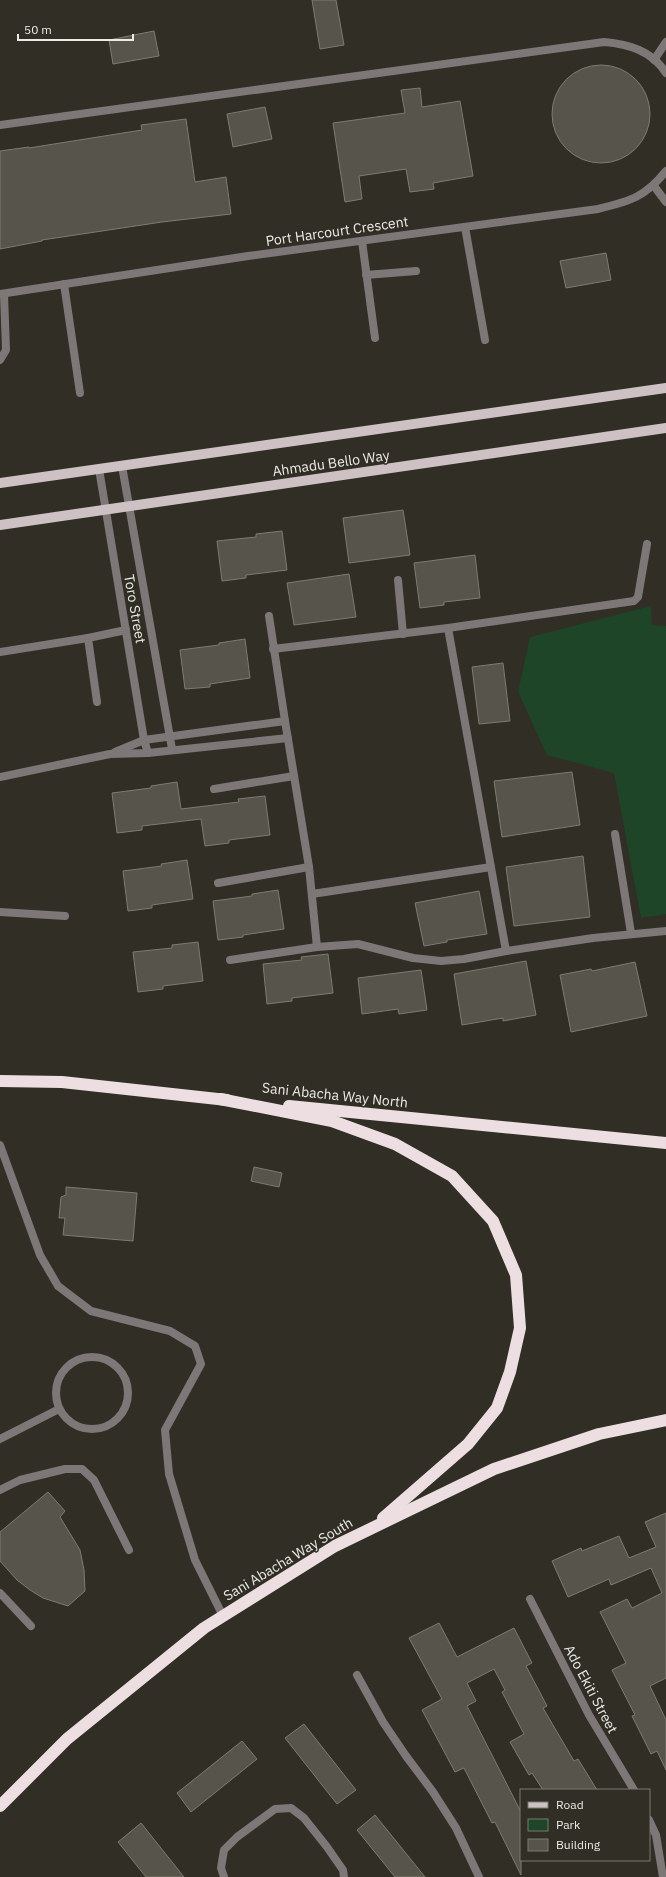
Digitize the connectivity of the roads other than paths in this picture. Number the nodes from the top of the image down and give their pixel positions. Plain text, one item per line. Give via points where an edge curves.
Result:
1 (666, 42) edge
2 (654, 60) junction
3 (665, 68) edge
4 (0, 125) edge
5 (666, 172) edge
6 (654, 186) junction
7 (665, 200) edge
8 (465, 227) junction
9 (362, 241) junction
10 (416, 271) dead end
11 (366, 275) junction
12 (64, 284) junction
13 (2, 294) edge
14 (375, 338) dead end
15 (485, 340) dead end
16 (0, 360) edge
17 (666, 388) edge
18 (80, 393) dead end
19 (666, 428) edge
20 (122, 466) junction
21 (99, 469) junction
22 (0, 484) edge
23 (128, 506) junction
24 (105, 509) junction
25 (0, 525) edge
26 (647, 544) dead end
27 (398, 580) dead end
28 (269, 616) dead end
29 (448, 628) junction
30 (126, 630) junction
31 (403, 634) junction
32 (88, 638) junction
33 (274, 650) junction
34 (0, 652) edge
35 (97, 702) dead end
36 (285, 721) junction
37 (169, 736) junction
38 (288, 738) junction
39 (144, 740) junction
40 (172, 749) junction
41 (148, 753) junction
42 (110, 754) junction
43 (294, 776) junction
44 (0, 777) edge
45 (214, 789) dead end
46 (615, 834) dead end
47 (309, 867) junction
48 (491, 867) junction
49 (218, 883) dead end
50 (312, 894) junction
51 (0, 912) edge
52 (65, 916) dead end
53 (666, 931) edge
54 (631, 933) junction
55 (317, 946) junction
56 (506, 951) junction
57 (230, 960) dead end
58 (0, 1081) edge
59 (220, 1099) junction
60 (666, 1143) edge
61 (0, 1145) edge
62 (59, 1409) junction
63 (666, 1420) edge
64 (0, 1439) edge
65 (0, 1490) edge
66 (374, 1527) junction
67 (129, 1550) dead end
68 (0, 1593) edge
69 (530, 1599) dead end
70 (223, 1616) junction
71 (30, 1626) dead end
72 (357, 1675) dead end
73 (633, 1789) edge
74 (0, 1806) edge
75 (650, 1822) edge
76 (224, 1877) edge
77 (344, 1877) edge
78 (479, 1877) edge
79 (663, 1877) edge

1 - 2 street
2 - 3 street
2 - 4 street via 646,52 623,43 604,42
5 - 6 street, Port Harcourt Crescent
6 - 7 street
6 - 8 street, Port Harcourt Crescent via 634,200 598,210
8 - 9 street, Port Harcourt Crescent
8 - 15 street
9 - 11 street
9 - 12 street, Port Harcourt Crescent
10 - 11 street
11 - 14 street
12 - 13 street, Port Harcourt Crescent
12 - 18 street
13 - 16 street via 6,350
17 - 20 main road, Ahmadu Bello Way
19 - 23 main road, Ahmadu Bello Way
20 - 21 main road, Ahmadu Bello Way
20 - 23 street, Toro Street
21 - 22 main road, Ahmadu Bello Way
21 - 24 street, Toro Street
23 - 24 main road, Ahmadu Bello Way
23 - 37 street, Toro Street
24 - 25 main road, Ahmadu Bello Way
24 - 30 street, Toro Street
26 - 29 street via 638,597 634,601
27 - 31 street
28 - 33 street
29 - 31 street
29 - 48 street
30 - 32 street
30 - 39 street, Toro Street
31 - 33 street
32 - 34 street
32 - 35 street
33 - 36 street
36 - 37 street
36 - 38 street
37 - 39 street
37 - 40 street, Toro Street
38 - 40 street
38 - 43 street
39 - 41 street, Toro Street
39 - 42 street
40 - 41 street
41 - 42 street
42 - 44 street
43 - 45 street
43 - 47 street
46 - 54 street
47 - 49 street
47 - 50 street
48 - 50 street
48 - 56 street
50 - 55 street
51 - 52 street
53 - 54 street
54 - 56 street
55 - 56 street via 358,944 413,958 441,961
55 - 57 street
58 - 59 highway, Sani Abacha Way North via 62,1082
59 - 60 highway, Sani Abacha Way North
59 - 66 highway via 332,1122 394,1144 452,1176 493,1221 516,1275 520,1328 510,1372 497,1408 468,1444
61 - 70 street via 40,1255 58,1286 91,1311 170,1330 195,1346 201,1364 165,1430 169,1474 195,1560
62 - 62 street via 74,1425 90,1429 107,1426 116,1420 127,1401 128,1390 124,1378 117,1367 106,1360 82,1358 70,1364 56,1384
62 - 64 street
63 - 66 highway, Sani Abacha Way South via 599,1434 494,1469
65 - 67 street via 20,1480 65,1469 82,1470 94,1480
66 - 70 highway, Sani Abacha Way South via 335,1546
68 - 71 street
69 - 73 street, Ado Ekiti Street via 588,1715
70 - 74 highway, Sani Abacha Way South via 204,1628 67,1739
72 - 78 street via 383,1722 434,1792 456,1828
75 - 79 street via 656,1835
76 - 77 street via 221,1868 224,1850 275,1809 291,1808 304,1818 327,1847 343,1870

